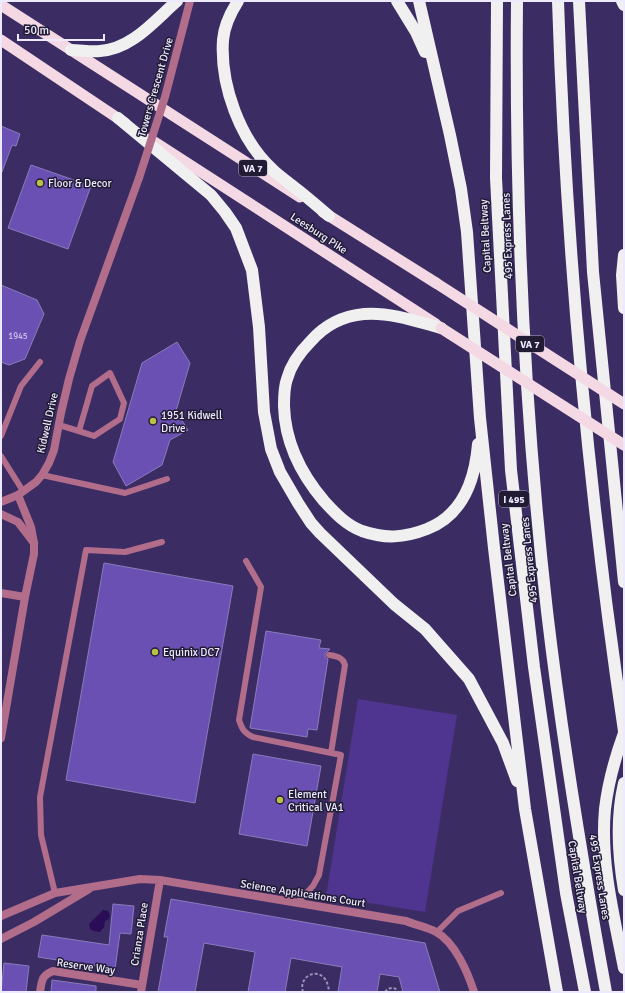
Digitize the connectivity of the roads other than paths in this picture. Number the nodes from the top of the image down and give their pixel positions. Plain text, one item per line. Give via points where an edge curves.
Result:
1 (176, 1) edge
2 (190, 1) edge
3 (238, 1) edge
4 (397, 1) edge
5 (419, 1) edge
6 (497, 1) edge
7 (518, 1) edge
8 (558, 1) edge
9 (579, 1) edge
10 (622, 1) edge
11 (4, 4) edge
12 (624, 5) edge
13 (3, 43) edge
14 (71, 50) junction
15 (440, 90) junction
16 (118, 118) junction
17 (139, 178) joint
18 (329, 216) junction
19 (624, 255) edge
20 (624, 308) edge
21 (441, 328) junction
22 (40, 362) dead end
23 (624, 404) edge
24 (480, 418) junction
25 (58, 425) junction
26 (79, 431) junction
27 (1, 436) edge
28 (624, 446) edge
29 (1, 456) edge
30 (42, 475) junction
31 (167, 479) dead end
32 (21, 493) junction
33 (1, 502) edge
34 (1, 514) edge
35 (162, 542) dead end
36 (34, 543) junction
37 (246, 561) dead end
38 (624, 582) edge
39 (1, 593) edge
40 (25, 597) junction
41 (329, 655) dead end
42 (3, 709) edge
43 (624, 732) edge
44 (1, 738) edge
45 (331, 753) junction
46 (624, 783) edge
47 (526, 809) junction
48 (160, 880) junction
49 (623, 886) edge
50 (93, 887) junction
51 (55, 893) junction
52 (501, 893) dead end
53 (297, 903) junction
54 (1, 916) edge
55 (437, 932) junction
56 (1, 939) edge
57 (624, 968) edge
58 (142, 989) edge
59 (40, 992) edge
60 (474, 992) edge
61 (557, 992) edge
62 (585, 992) edge
63 (606, 992) edge

1 - 14 highway via 135,38 118,48 100,51
2 - 17 street, Towers Crescent Drive, bridge via 165,97
3 - 18 highway via 231,12 223,39 224,66 228,90 243,132 272,170
4 - 15 highway via 416,32
5 - 15 highway
6 - 62 highway, Capital Beltway / I 495 via 496,178 511,470 549,776 566,893
7 - 63 highway, 495 Express Lanes / I 495 via 518,199 536,500 547,611 564,735
8 - 43 highway via 569,228 586,435
9 - 38 highway via 593,272
10 - 12 highway
11 - 14 highway, Leesburg Pike / VA 7
13 - 16 highway, Leesburg Pike
14 - 18 highway, Leesburg Pike / VA 7
15 - 24 highway via 461,189 467,232
16 - 21 highway, Leesburg Pike
16 - 47 highway via 211,195 236,228 252,270 259,327 264,412 271,449 280,472 311,523 320,533 394,604 425,629 469,679 503,743
17 - 25 street, Kidwell Drive via 80,341
18 - 23 highway, Leesburg Pike / VA 7, bridge
19 - 20 highway
21 - 24 highway via 408,319 363,314 344,318 326,327 304,348 287,379 284,394 284,422 303,473 313,488 344,521 361,530 384,537 412,535 438,524 457,508 468,492 473,475
21 - 28 highway, Leesburg Pike, bridge
22 - 27 lane via 21,386
24 - 47 highway
25 - 26 lane
25 - 30 street, Kidwell Drive via 54,450
26 - 26 lane via 94,436 120,419 124,403 110,373 92,386
29 - 32 lane
30 - 31 lane via 125,493
30 - 32 street, Kidwell Drive
32 - 33 street, Kidwell Drive
32 - 36 street
34 - 36 street via 18,522
35 - 51 lane via 125,552 86,550 40,797 41,835
36 - 40 street
37 - 45 lane via 261,587 239,720 242,727 245,733 253,736
39 - 40 street
40 - 42 street
41 - 45 lane via 338,657 345,666
42 - 44 street
43 - 57 highway via 610,778 605,810 605,854
45 - 53 lane via 341,755 319,875 313,886
46 - 49 highway via 619,811 619,859
47 - 61 highway
48 - 50 street, Science Applications Court via 140,879
48 - 53 street, Science Applications Court
48 - 58 street, Crianza Place
50 - 51 street, Science Applications Court
50 - 56 street, Science Applications Court
51 - 54 street, Science Applications Court
52 - 55 lane via 458,911
53 - 55 street, Science Applications Court via 406,921
55 - 60 street, Science Applications Court via 453,948 468,974
58 - 59 street, Reserve Way via 52,971 42,978

